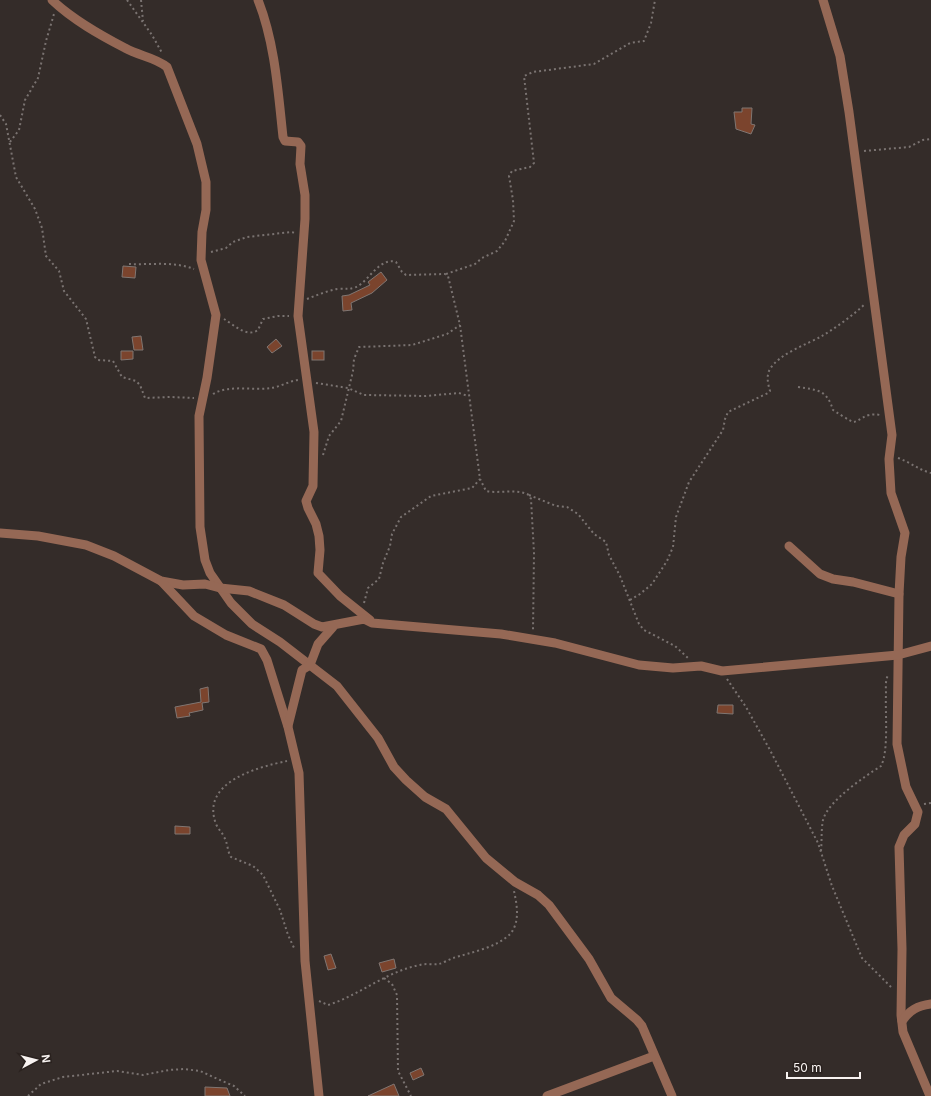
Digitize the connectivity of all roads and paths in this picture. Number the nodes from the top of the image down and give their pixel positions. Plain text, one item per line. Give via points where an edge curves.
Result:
1 (52, 0) edge
2 (127, 0) edge
3 (141, 0) edge
4 (258, 0) edge
5 (655, 0) edge
6 (823, 0) edge
7 (60, 7) junction
8 (143, 21) junction
9 (167, 67) junction
10 (0, 115) edge
11 (931, 139) edge
12 (9, 143) junction
13 (854, 152) junction
14 (304, 236) junction
15 (201, 260) junction
16 (129, 264) dead end
17 (204, 274) junction
18 (445, 274) junction
19 (875, 295) junction
20 (299, 302) junction
21 (216, 315) junction
22 (298, 316) junction
23 (460, 326) junction
24 (308, 383) junction
25 (798, 387) dead end
26 (348, 388) junction
27 (468, 396) junction
28 (203, 399) junction
29 (891, 422) junction
30 (890, 455) junction
31 (320, 459) dead end
32 (931, 473) edge
33 (480, 479) junction
34 (529, 495) junction
35 (0, 532) edge
36 (789, 546) dead end
37 (161, 581) junction
38 (220, 588) junction
39 (899, 594) junction
40 (630, 600) junction
41 (364, 615) junction
42 (372, 623) junction
43 (333, 627) junction
44 (533, 640) junction
45 (931, 646) edge
46 (898, 655) junction
47 (310, 665) junction
48 (701, 666) junction
49 (722, 671) junction
50 (890, 672) dead end
51 (288, 727) junction
52 (297, 758) junction
53 (821, 852) junction
54 (516, 882) junction
55 (305, 962) junction
56 (384, 978) junction
57 (307, 988) junction
58 (901, 997) junction
59 (927, 1005) edge
60 (902, 1021) junction
61 (654, 1056) junction
62 (28, 1096) edge
63 (245, 1096) edge
64 (319, 1096) edge
65 (411, 1096) edge
66 (547, 1096) edge
67 (672, 1096) edge
68 (930, 1096) edge

1 - 7 street
2 - 8 path
3 - 8 path
4 - 14 street via 271,43 283,137 285,141 298,142 301,146 300,164 305,195
5 - 18 path via 651,23 644,41 630,43 594,64 525,74 523,80 534,163 530,167 512,171 509,176 514,212 512,228 497,251 475,264
6 - 13 street via 840,56
7 - 9 street via 127,49 158,60
7 - 12 path via 55,11 38,78 23,106 19,130
8 - 9 path via 160,48
9 - 15 street via 197,144 206,182
10 - 12 path via 6,124
11 - 13 path via 909,147
12 - 28 path via 16,178 35,209 42,228 46,256 59,271 64,291 86,319 95,357 98,360 113,361 122,377 140,384 145,398
13 - 19 street
14 - 15 path via 291,232 257,235 233,242
14 - 20 street
15 - 17 street
16 - 17 path via 185,266
17 - 21 street
18 - 20 path via 406,275 396,262 386,262 353,289 332,290
18 - 23 path via 449,277
19 - 29 street
19 - 40 path via 824,335 784,356 775,364 768,376 770,391 765,395 728,412 723,430 689,482 676,518 673,547 667,561 652,584
20 - 22 street
21 - 22 path via 252,333 258,330 263,319
21 - 28 street
22 - 24 street
23 - 26 path via 447,334 412,346 359,347 356,350
23 - 27 path
24 - 26 path
24 - 28 path via 297,380 269,389 218,390
24 - 41 street via 314,443 313,486 306,503 319,536 318,573 340,596
25 - 29 path via 823,393 832,403 833,410 850,421 874,414 883,416
26 - 27 path via 369,396 459,393
26 - 31 path via 341,421 329,436
27 - 33 path
28 - 38 street via 199,416 200,527 205,560 210,574
29 - 30 street
30 - 32 path
30 - 39 street via 891,493 905,533
33 - 34 path via 486,491 524,492
33 - 41 path via 472,488 431,496 402,517 392,534 379,579 368,588 364,600
34 - 40 path via 556,506 567,507 578,514 594,534 604,540 608,555
34 - 44 path via 533,511
35 - 37 street via 86,545 114,556
36 - 39 street via 820,574
37 - 38 street via 184,585 205,584
37 - 51 street via 194,616 226,635 261,649 267,660
38 - 43 street via 249,591 284,605 314,624
38 - 47 street via 252,624
39 - 46 street
40 - 48 path via 644,630 675,646
41 - 42 street
42 - 43 street via 364,619
42 - 44 street via 501,634
43 - 47 street via 318,644
44 - 48 street via 639,665 673,668
45 - 46 street
46 - 49 street
46 - 58 street via 897,744 906,787 918,812 915,824 904,835 899,847
47 - 51 street via 302,670
47 - 54 street via 337,686 378,738 401,776 425,797 446,809 486,858
48 - 49 street
49 - 53 path via 770,750
50 - 53 path via 886,678 883,761 881,766 828,809 823,820
51 - 52 street
52 - 55 street via 303,850
52 - 55 path via 257,769 227,784 217,796 214,817 231,857 253,866 263,876 280,910 293,947
53 - 58 path via 832,886 862,958
54 - 56 path via 514,889 518,913 511,932 506,937 485,948 440,964 421,964
54 - 61 street via 544,900 561,919 589,959 611,998 642,1026
55 - 57 street
56 - 57 path via 328,1005 320,1002
56 - 65 path via 392,984 397,995 398,1071
57 - 64 street
58 - 59 street via 911,1003
58 - 60 street
59 - 60 street via 908,1013
60 - 68 street via 903,1032
61 - 66 street
61 - 67 street
62 - 63 path via 41,1084 63,1077 116,1071 143,1075 184,1069 200,1071 214,1077 234,1086

